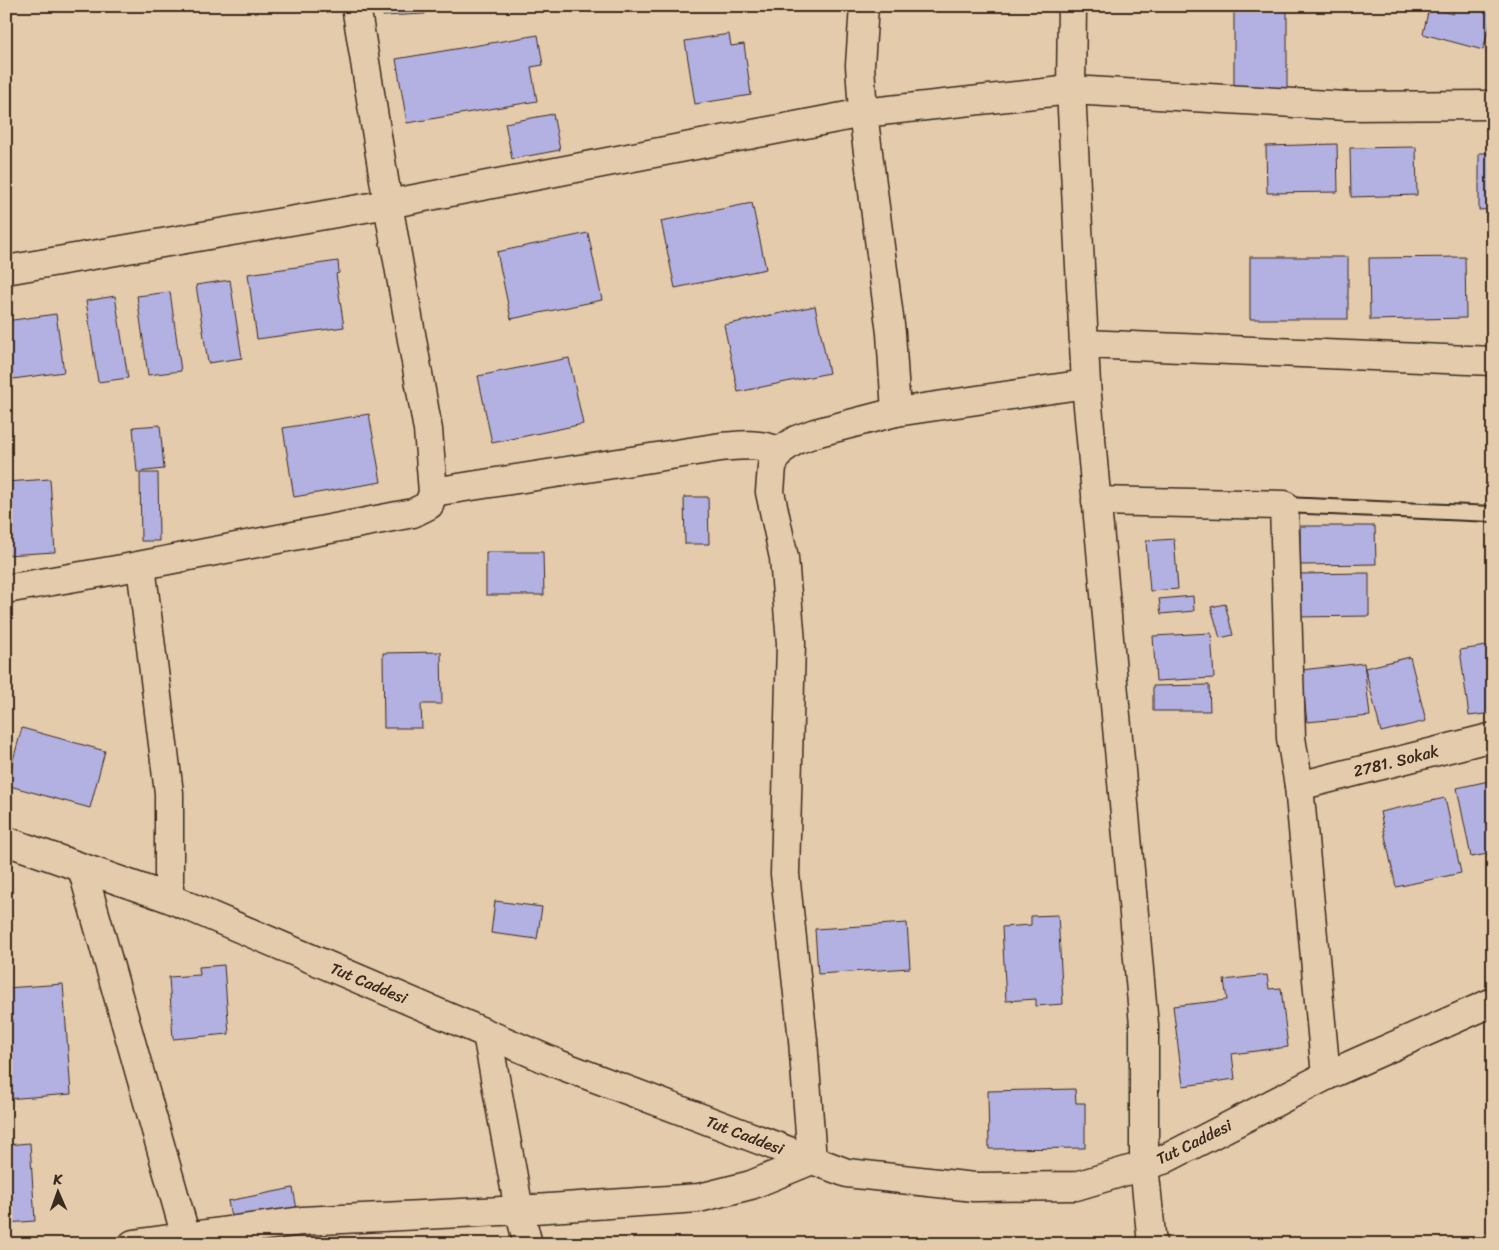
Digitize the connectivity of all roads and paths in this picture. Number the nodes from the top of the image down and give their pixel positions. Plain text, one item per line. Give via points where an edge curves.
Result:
1 (356, 6) edge
2 (864, 6) edge
3 (1072, 6) edge
4 (1071, 90) junction
5 (1493, 105) edge
6 (863, 113) junction
7 (388, 204) junction
8 (6, 270) edge
9 (1084, 344) junction
10 (1493, 360) edge
11 (1086, 384) junction
12 (896, 412) junction
13 (780, 451) junction
14 (433, 492) junction
15 (1096, 501) junction
16 (1284, 505) junction
17 (1493, 514) edge
18 (141, 566) junction
19 (6, 589) edge
20 (1493, 736) edge
21 (1299, 786) junction
22 (6, 841) edge
23 (82, 868) junction
24 (169, 898) junction
25 (1493, 1002) edge
26 (487, 1034) junction
27 (1326, 1076) junction
28 (812, 1160) junction
29 (1144, 1165) junction
30 (519, 1210) junction
31 (187, 1241) edge
32 (133, 1244) edge
33 (528, 1244) edge
34 (1152, 1244) edge

1 - 7 street
2 - 6 street via 860,65
3 - 4 street
4 - 5 street via 1346,106
4 - 6 street
4 - 9 street
6 - 7 street
6 - 12 street via 891,333
7 - 8 street
7 - 14 street via 428,430
9 - 10 street
9 - 11 street
11 - 12 street
11 - 15 street
12 - 13 street via 796,440
13 - 14 street via 748,444 721,447
13 - 28 street via 772,466 770,492 784,558 791,643 785,874
14 - 18 street via 428,505 413,513
15 - 16 street
15 - 29 street via 1144,1025
16 - 17 lane
16 - 21 street via 1291,738
18 - 19 street
18 - 24 street via 169,793
20 - 21 street, 2781. Sokak
21 - 27 street
22 - 23 street, Tut Caddesi
23 - 24 street, Tut Caddesi
23 - 31 street
24 - 26 street, Tut Caddesi
25 - 27 street, Tut Caddesi
26 - 28 street, Tut Caddesi
26 - 30 street
27 - 29 street, Tut Caddesi via 1163,1160
28 - 29 street, Tut Caddesi via 847,1173 974,1187 1076,1186
28 - 30 street via 751,1185 699,1198
29 - 34 street
30 - 31 street via 302,1221
30 - 33 street
31 - 32 street

